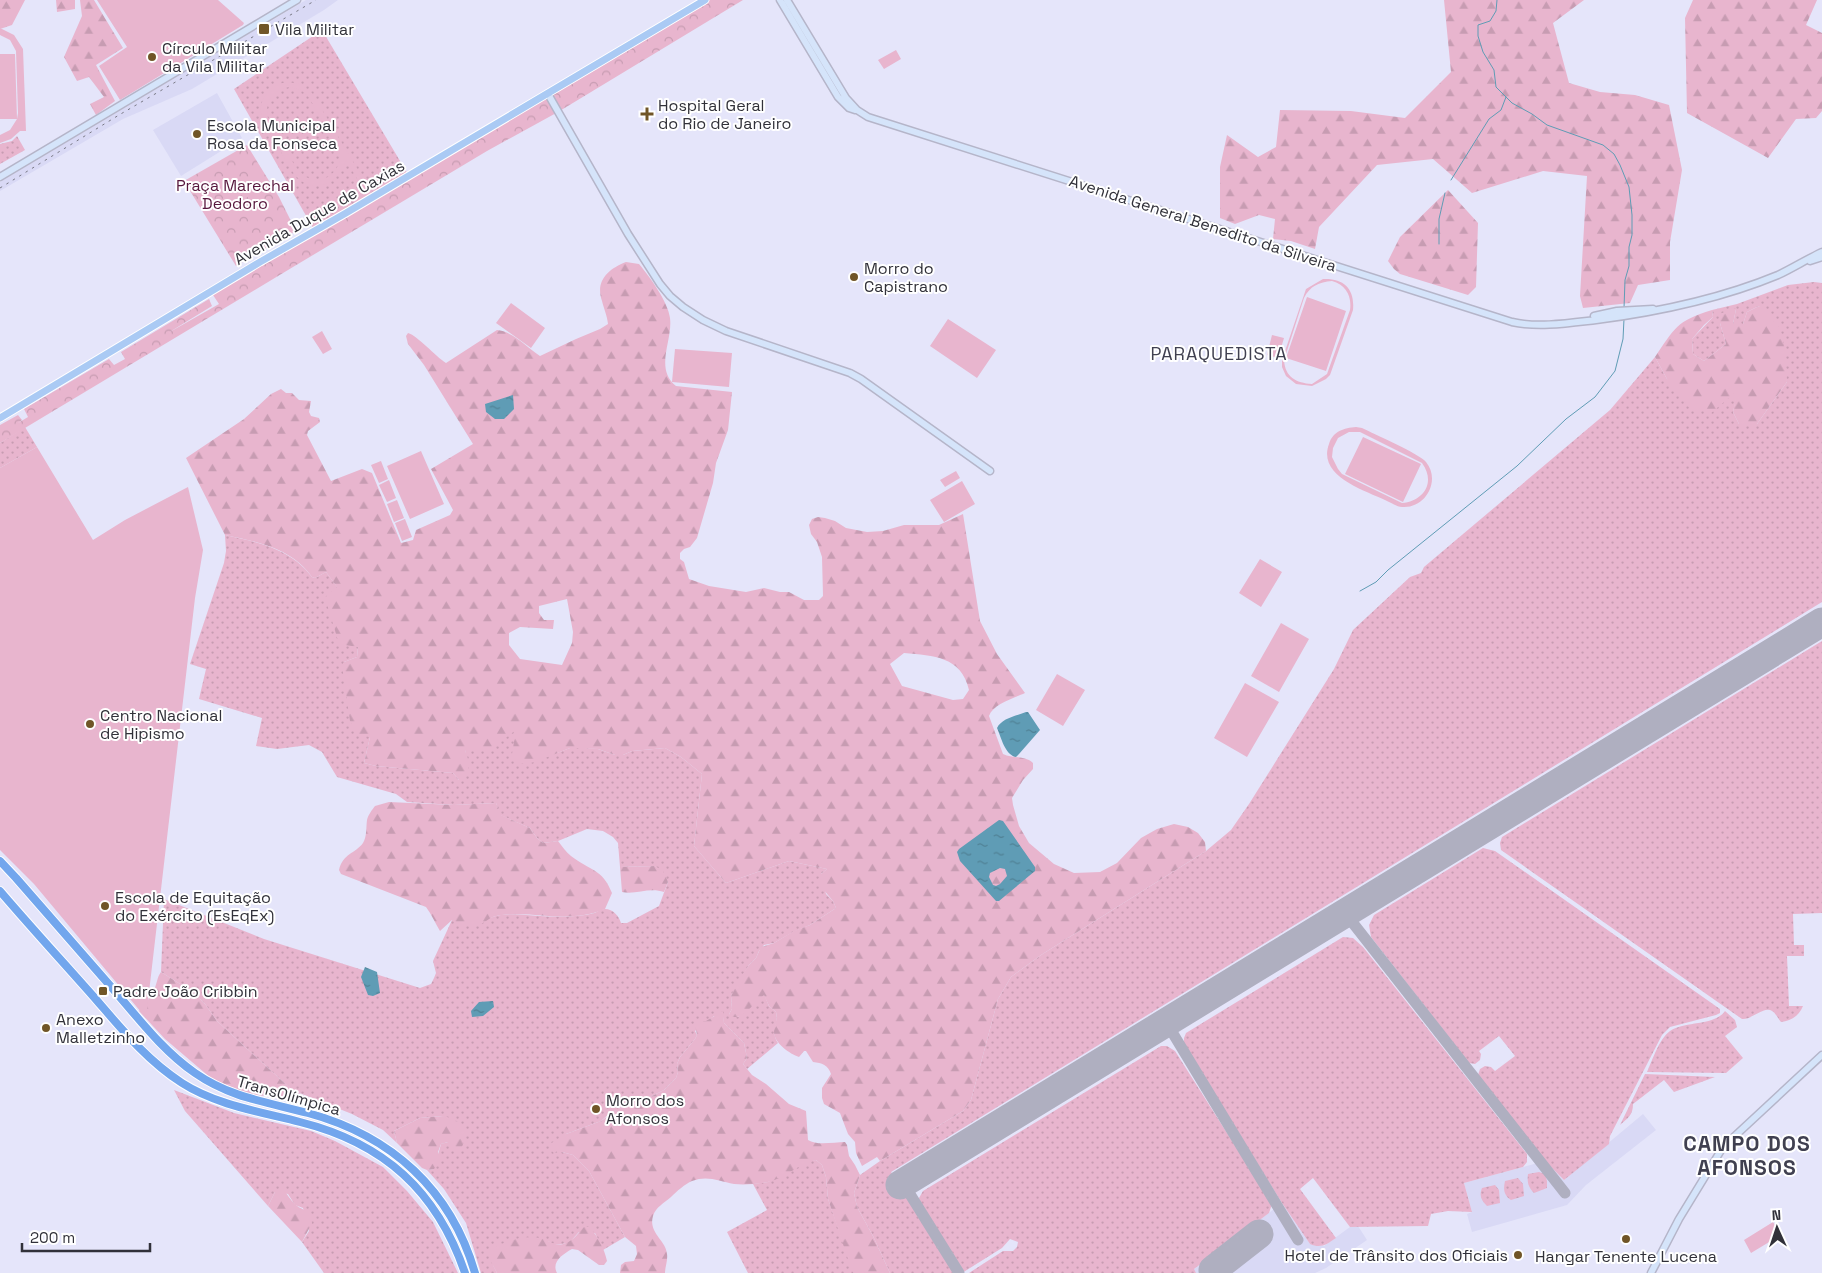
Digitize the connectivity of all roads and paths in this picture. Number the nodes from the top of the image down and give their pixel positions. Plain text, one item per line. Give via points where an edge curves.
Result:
1 (297, 0) edge
2 (705, 0) edge
3 (780, 0) edge
4 (787, 0) edge
5 (548, 94) junction
6 (859, 112) junction
7 (0, 177) edge
8 (1822, 252) edge
9 (1822, 257) edge
10 (1799, 264) junction
11 (0, 418) edge
12 (990, 472) dead end
13 (0, 861) edge
14 (0, 891) edge
15 (0, 895) edge
16 (45, 942) junction
17 (1822, 1055) edge
18 (465, 1273) edge
19 (475, 1273) edge
20 (1651, 1273) edge

1 - 7 main road
2 - 5 main road, Avenida Duque de Caxias
3 - 6 main road, Avenida General Benedito da Silveira via 838,97 849,108
4 - 6 main road via 842,92
5 - 11 main road, Avenida Duque de Caxias
5 - 12 main road via 628,234 660,284 683,307 726,331 850,373
6 - 10 main road, Avenida General Benedito da Silveira via 1516,323 1546,324 1555,320 1676,307 1724,294
8 - 10 main road, Avenida General Benedito da Silveira
9 - 10 main road, Avenida General Benedito da Silveira
13 - 19 highway, TransOlímpica via 163,1046 194,1073 219,1088 254,1101 308,1113 351,1128 401,1159 421,1177 450,1213 469,1252
14 - 16 highway, TransOlímpica
15 - 16 highway
16 - 18 highway, TransOlímpica via 138,1047 184,1084 245,1109 344,1137 392,1165 438,1214
17 - 20 main road via 1724,1147 1679,1219

